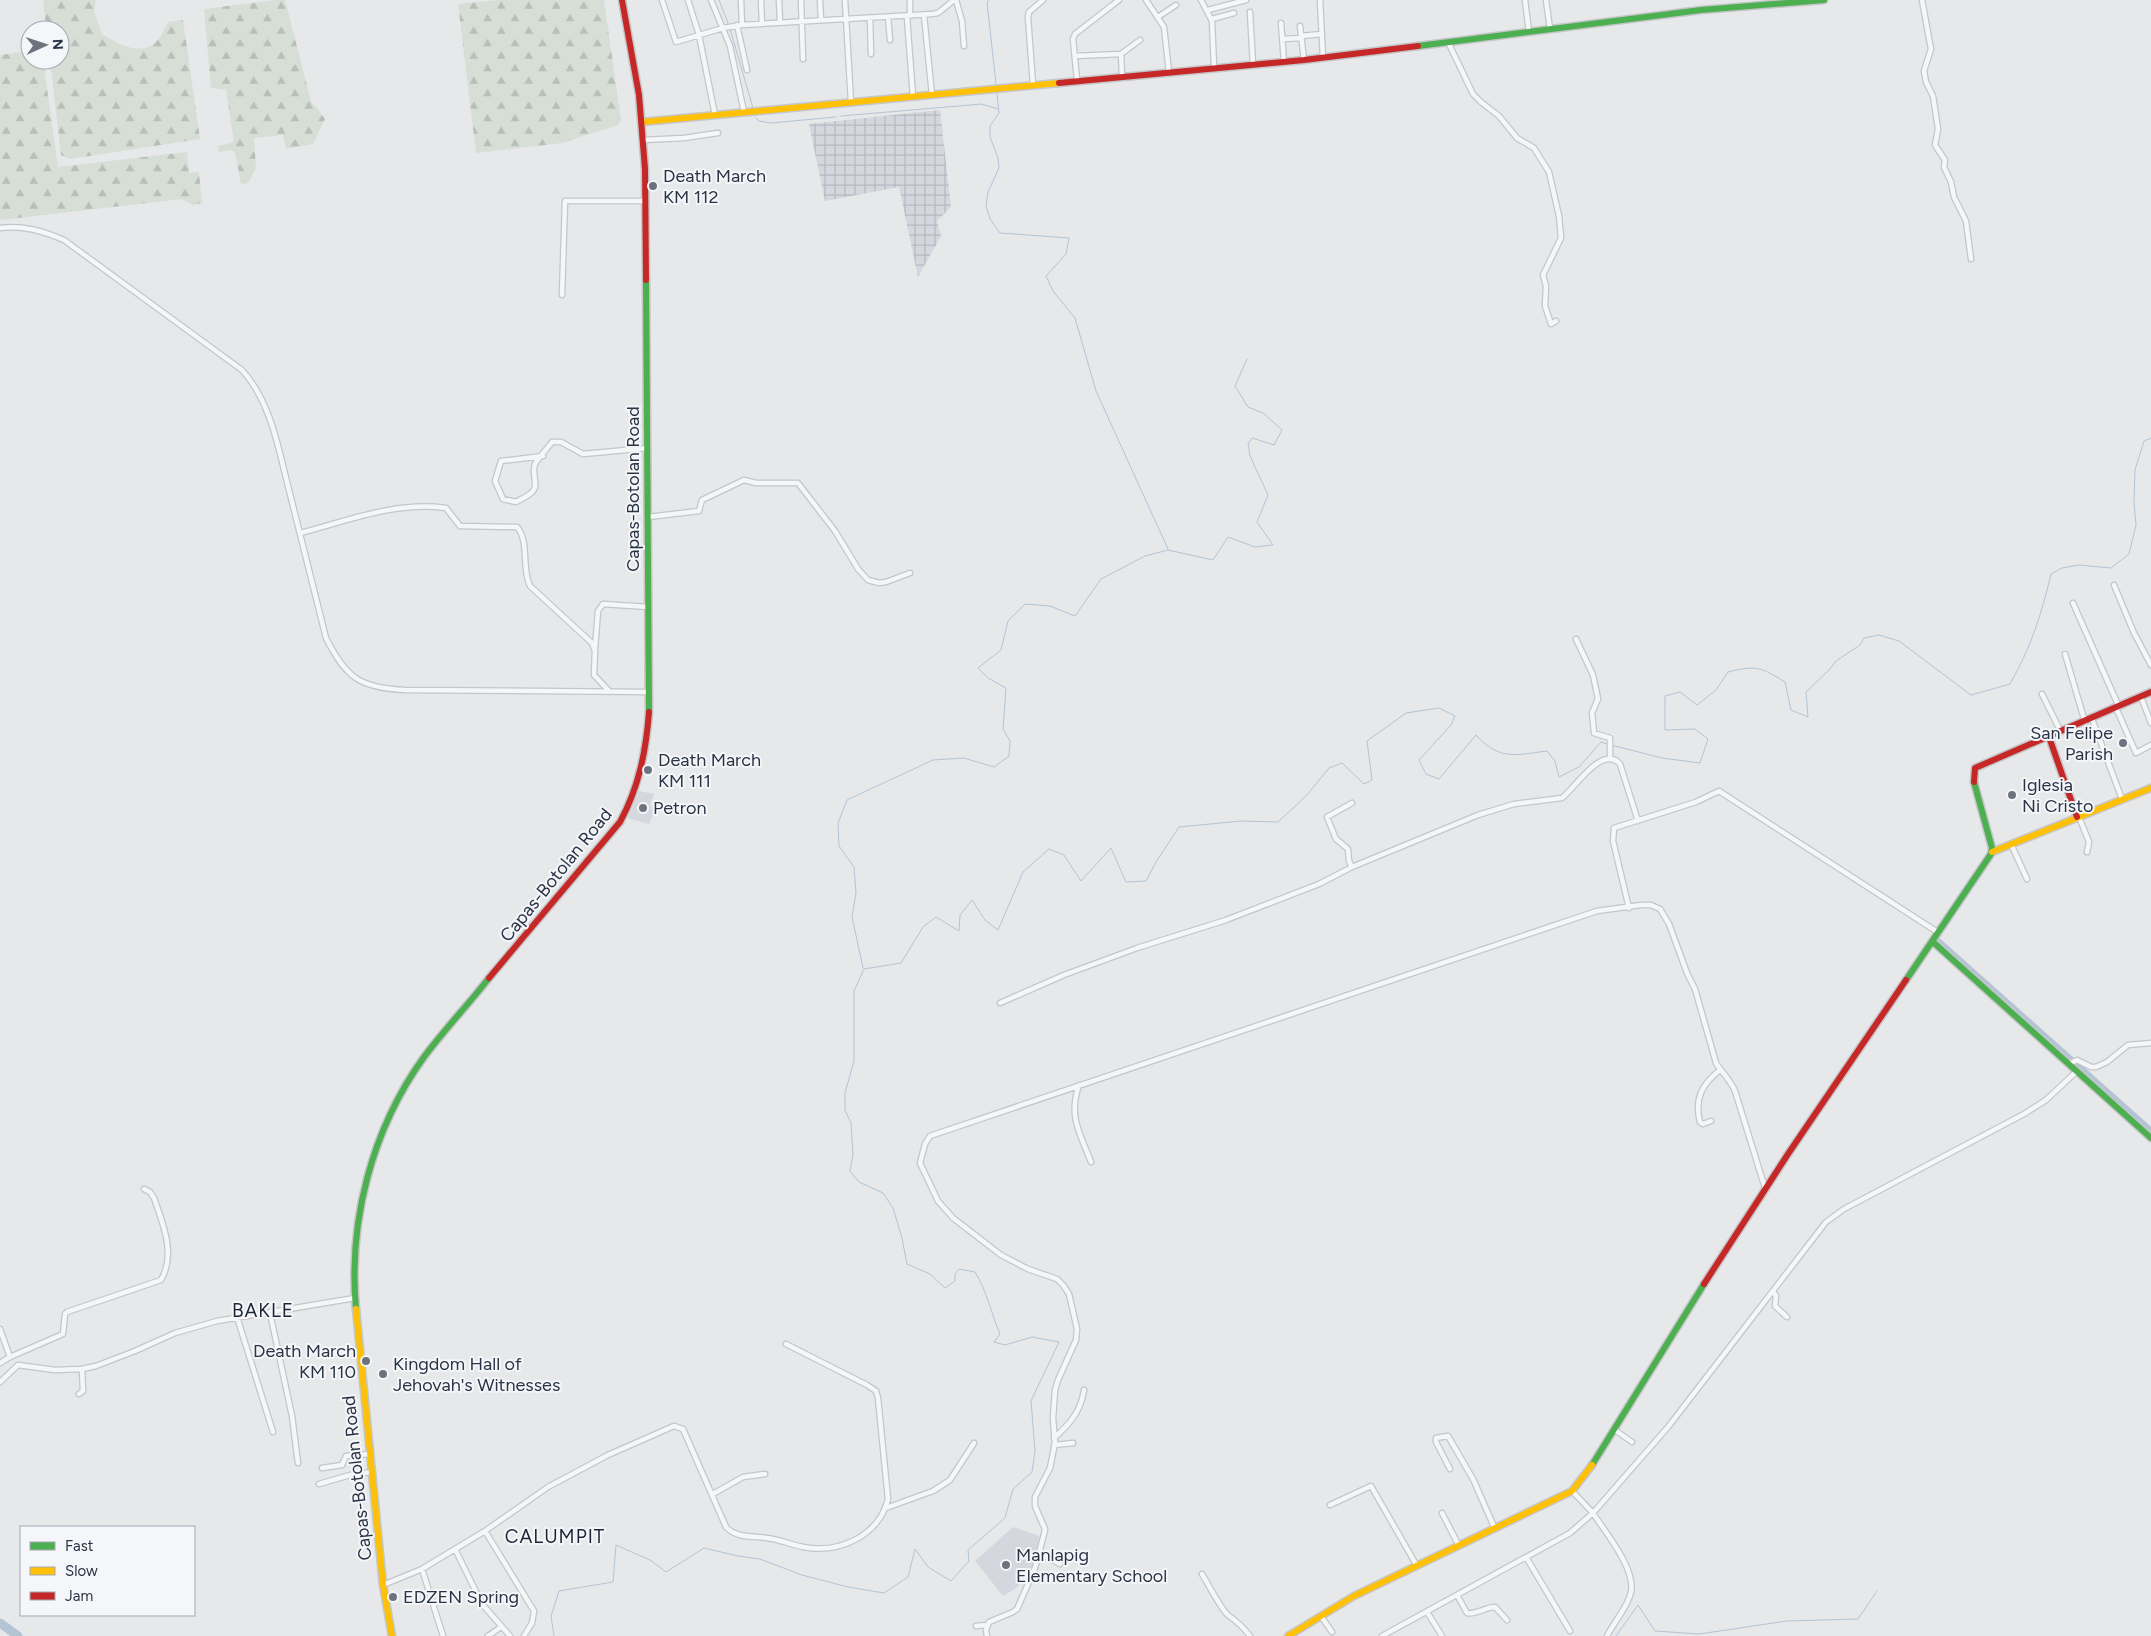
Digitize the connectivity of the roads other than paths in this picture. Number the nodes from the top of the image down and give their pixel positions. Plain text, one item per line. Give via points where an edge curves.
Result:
1 (622, 0) edge
2 (662, 0) edge
3 (688, 0) edge
4 (711, 0) edge
5 (741, 0) edge
6 (761, 0) edge
7 (779, 0) edge
8 (801, 0) edge
9 (820, 0) edge
10 (845, 0) edge
11 (910, 0) edge
12 (955, 0) edge
13 (1043, 0) edge
14 (1119, 0) edge
15 (1146, 0) edge
16 (1201, 0) edge
17 (1246, 0) edge
18 (1320, 0) edge
19 (1525, 0) edge
20 (1546, 0) edge
21 (1823, 0) edge
22 (1922, 0) edge
23 (1176, 5) dead end
24 (1208, 10) junction
25 (1250, 12) dead end
26 (1234, 13) dead end
27 (924, 15) junction
28 (908, 16) junction
29 (1158, 17) junction
30 (870, 18) junction
31 (888, 18) junction
32 (1212, 19) junction
33 (821, 20) junction
34 (846, 20) junction
35 (802, 21) junction
36 (780, 22) junction
37 (1281, 23) dead end
38 (762, 24) junction
39 (739, 25) junction
40 (1300, 26) dead end
41 (724, 28) junction
42 (1550, 29) junction
43 (1530, 32) junction
44 (1322, 34) junction
45 (699, 35) junction
46 (1301, 37) junction
47 (1282, 39) junction
48 (890, 40) dead end
49 (1140, 40) dead end
50 (1448, 42) junction
51 (964, 46) dead end
52 (872, 54) dead end
53 (1121, 54) junction
54 (1074, 56) junction
55 (1323, 58) junction
56 (803, 59) dead end
57 (1304, 60) junction
58 (1284, 62) junction
59 (1253, 65) junction
60 (1214, 68) junction
61 (747, 70) dead end
62 (1170, 72) junction
63 (1122, 77) junction
64 (1077, 80) junction
65 (1033, 85) junction
66 (932, 95) junction
67 (913, 97) junction
68 (851, 102) junction
69 (744, 112) junction
70 (714, 115) junction
71 (642, 122) junction
72 (718, 133) dead end
73 (643, 140) junction
74 (646, 201) junction
75 (0, 228) edge
76 (1971, 259) dead end
77 (562, 295) dead end
78 (1556, 321) dead end
79 (648, 448) junction
80 (543, 456) junction
81 (648, 517) junction
82 (300, 533) junction
83 (910, 573) dead end
84 (2114, 585) dead end
85 (2073, 603) dead end
86 (648, 607) junction
87 (1576, 639) dead end
88 (595, 651) junction
89 (2065, 654) dead end
90 (2151, 665) edge
91 (609, 692) junction
92 (649, 692) junction
93 (2151, 692) edge
94 (2042, 694) dead end
95 (2140, 697) junction
96 (2118, 707) junction
97 (2092, 719) junction
98 (2085, 722) junction
99 (2151, 723) edge
100 (2061, 732) junction
101 (2049, 737) junction
102 (2151, 746) edge
103 (1610, 758) junction
104 (2151, 788) edge
105 (2122, 799) junction
106 (1352, 803) dead end
107 (2078, 817) junction
108 (1638, 821) junction
109 (2011, 844) junction
110 (1992, 852) junction
111 (2087, 852) dead end
112 (1352, 867) junction
113 (2027, 879) dead end
114 (1629, 908) junction
115 (1939, 933) junction
116 (1934, 942) junction
117 (1000, 1003) dead end
118 (2151, 1043) edge
119 (2069, 1064) junction
120 (1720, 1070) junction
121 (2077, 1071) junction
122 (1079, 1085) junction
123 (1710, 1121) dead end
124 (2151, 1138) edge
125 (1091, 1162) dead end
126 (1765, 1188) junction
127 (144, 1189) dead end
128 (1773, 1291) junction
129 (355, 1298) junction
130 (270, 1313) junction
131 (236, 1317) junction
132 (1787, 1317) dead end
133 (0, 1329) edge
134 (786, 1344) dead end
135 (10, 1357) junction
136 (0, 1363) edge
137 (82, 1369) junction
138 (0, 1382) edge
139 (1084, 1390) dead end
140 (79, 1394) dead end
141 (1615, 1430) junction
142 (273, 1432) dead end
143 (1054, 1438) junction
144 (1073, 1442) dead end
145 (1632, 1442) dead end
146 (974, 1443) dead end
147 (1054, 1445) junction
148 (370, 1454) junction
149 (298, 1463) dead end
150 (322, 1468) dead end
151 (1450, 1469) dead end
152 (372, 1472) junction
153 (765, 1474) dead end
154 (319, 1484) dead end
155 (1572, 1491) junction
156 (712, 1494) junction
157 (1330, 1505) dead end
158 (886, 1508) junction
159 (1442, 1513) dead end
160 (1593, 1513) junction
161 (1495, 1529) junction
162 (485, 1532) junction
163 (1459, 1546) junction
164 (456, 1549) junction
165 (1040, 1553) junction
166 (1526, 1557) junction
167 (1060, 1564) dead end
168 (1417, 1566) junction
169 (422, 1569) junction
170 (1202, 1574) dead end
171 (383, 1584) junction
172 (1457, 1595) junction
173 (1427, 1612) junction
174 (1321, 1616) junction
175 (1508, 1620) dead end
176 (987, 1625) junction
177 (976, 1626) dead end
178 (501, 1627) junction
179 (1570, 1631) dead end
180 (1332, 1632) dead end
181 (489, 1635) edge
182 (392, 1636) edge
183 (443, 1636) edge
184 (510, 1636) edge
185 (524, 1636) edge
186 (987, 1636) edge
187 (1250, 1636) edge
188 (1288, 1636) edge
189 (1382, 1636) edge
190 (1442, 1636) edge
191 (1607, 1636) edge

1 - 71 main road, Capas-Botolan Road
2 - 45 street via 676,42
3 - 45 street
4 - 41 street
5 - 39 street
6 - 38 street
7 - 36 street
8 - 35 street
9 - 33 street
10 - 34 street
11 - 28 street
12 - 27 street via 938,13
12 - 51 street via 962,21
13 - 65 street via 1028,16
14 - 54 street via 1074,34
15 - 29 street
16 - 24 street
17 - 24 street
18 - 44 street
19 - 43 street
20 - 42 street
21 - 42 main road via 1701,10
22 - 76 street via 1931,49 1924,71 1936,114 1938,131 1935,146 1945,160 1944,167 1954,197 1966,221
23 - 29 street
24 - 32 street
25 - 59 street
26 - 32 street
27 - 28 street
27 - 66 street
28 - 31 street
28 - 67 street
29 - 62 street via 1165,33
30 - 31 street
30 - 34 street
30 - 52 street
31 - 48 street
32 - 60 street
33 - 34 street
33 - 35 street
34 - 68 street
35 - 36 street
35 - 56 street
36 - 38 street
37 - 47 street
38 - 39 street
39 - 41 street
39 - 61 street
40 - 46 street
41 - 45 street
41 - 69 street
42 - 43 main road
43 - 50 main road
44 - 46 street
44 - 55 street
45 - 70 street
46 - 47 street
46 - 57 street
47 - 58 street
49 - 53 street
50 - 55 main road
50 - 78 street via 1473,94 1499,116 1517,138 1534,148 1549,172 1559,216 1560,238 1543,275 1545,306 1551,324
53 - 54 street
53 - 63 street
54 - 64 street
55 - 57 main road
57 - 58 main road
58 - 59 main road
59 - 60 main road
60 - 62 main road
62 - 63 main road
63 - 64 main road
64 - 65 main road
65 - 66 main road
66 - 67 main road
67 - 68 main road
68 - 69 main road
69 - 70 main road
70 - 71 main road
71 - 73 main road, Capas-Botolan Road
72 - 73 street
73 - 74 main road, Capas-Botolan Road
74 - 77 street via 565,201
74 - 79 main road, Capas-Botolan Road
75 - 82 street via 34,229 64,240 242,370 258,390 273,428
79 - 80 street via 583,454 561,442 552,442
79 - 81 main road, Capas-Botolan Road
80 - 80 street via 534,468 533,491 516,502 503,500 495,481 501,461
81 - 83 street via 699,511 702,500 744,480 795,483 803,488 868,580 879,583
81 - 86 main road, Capas-Botolan Road
82 - 88 street via 402,508 446,508 460,526 517,527 522,536 530,586 585,636
82 - 91 street via 326,638 337,660 366,684 405,690
84 - 90 street
85 - 96 street
86 - 88 street via 603,604 598,611
86 - 92 main road, Capas-Botolan Road
87 - 103 street via 1593,675 1598,699 1592,713 1594,733 1608,737
88 - 91 street via 594,675
89 - 98 street
91 - 92 street
92 - 129 main road, Capas-Botolan Road via 643,764 620,822 433,1045 390,1114 376,1147 360,1204 354,1263
93 - 95 main road
94 - 100 street
95 - 96 main road
95 - 99 street
96 - 97 main road
96 - 102 street via 2136,753
97 - 98 main road
97 - 105 street
98 - 100 main road
100 - 101 main road
101 - 107 main road
101 - 110 main road via 1975,768 1974,782
103 - 108 street via 1620,764
103 - 112 street via 1596,764 1562,798 1514,804 1486,812
104 - 105 main road
105 - 107 main road
106 - 112 street via 1327,816 1336,839 1348,849
107 - 109 main road
107 - 111 street via 2089,842
108 - 114 street via 1616,826 1612,831
108 - 115 street via 1721,791
109 - 110 main road
109 - 113 street
110 - 115 main road
112 - 117 street via 1319,884 1226,920 1137,948
114 - 120 street via 1651,905 1660,909 1667,918 1694,984 1711,1049
114 - 122 street via 1597,911
115 - 116 main road
116 - 119 main road
116 - 126 main road
118 - 119 street via 2128,1045 2096,1067 2077,1060
119 - 121 main road
120 - 123 street via 1707,1082 1698,1098 1700,1122
120 - 126 street via 1735,1091
121 - 124 main road
121 - 128 street via 2046,1100 2024,1114 1836,1213
122 - 125 street via 1074,1118
122 - 143 street via 930,1136 920,1163 936,1196 953,1218 1001,1255 1057,1279 1067,1289 1077,1334 1055,1390
126 - 141 main road via 1681,1318
127 - 135 street via 154,1198 168,1248 168,1263 161,1280 67,1312 64,1314 63,1334
128 - 132 street via 1775,1306
128 - 160 street via 1668,1427
129 - 130 street
129 - 148 main road, Capas-Botolan Road
130 - 131 street
130 - 149 street via 284,1370
131 - 137 street via 175,1333 128,1354
131 - 142 street
133 - 135 street
134 - 158 street via 876,1391 888,1489
135 - 136 street
137 - 138 street via 55,1370 18,1365
137 - 140 street via 83,1390
139 - 143 street via 1078,1410
141 - 145 street
141 - 155 main road
143 - 147 street
144 - 147 street
146 - 158 street via 950,1480
147 - 165 street via 1050,1468 1034,1499 1045,1529
148 - 150 street via 346,1456 342,1464
148 - 152 main road, Capas-Botolan Road
151 - 161 street via 1436,1438 1448,1436 1473,1479
152 - 154 street
152 - 171 main road, Capas-Botolan Road
153 - 156 street via 743,1477
155 - 160 street
155 - 161 main road
156 - 158 street via 730,1532 772,1538 804,1548 850,1543 874,1526
156 - 162 street via 683,1429 670,1427 548,1487
157 - 168 street via 1371,1486
159 - 163 street
160 - 166 street via 1570,1533
160 - 191 street via 1620,1555 1631,1586 1630,1595
161 - 163 main road
162 - 164 street
162 - 185 street via 534,1612
163 - 168 main road
164 - 169 street
164 - 178 street via 482,1604
165 - 167 street
165 - 176 street via 1017,1608
166 - 172 street
166 - 179 street
168 - 174 main road
169 - 171 street
169 - 183 street
170 - 187 street via 1226,1613
171 - 182 main road, Capas-Botolan Road
172 - 173 street
172 - 175 street via 1467,1613 1495,1607
173 - 189 street
173 - 190 street
174 - 180 street
174 - 188 main road
176 - 177 street
176 - 186 street
178 - 181 street
178 - 184 street

